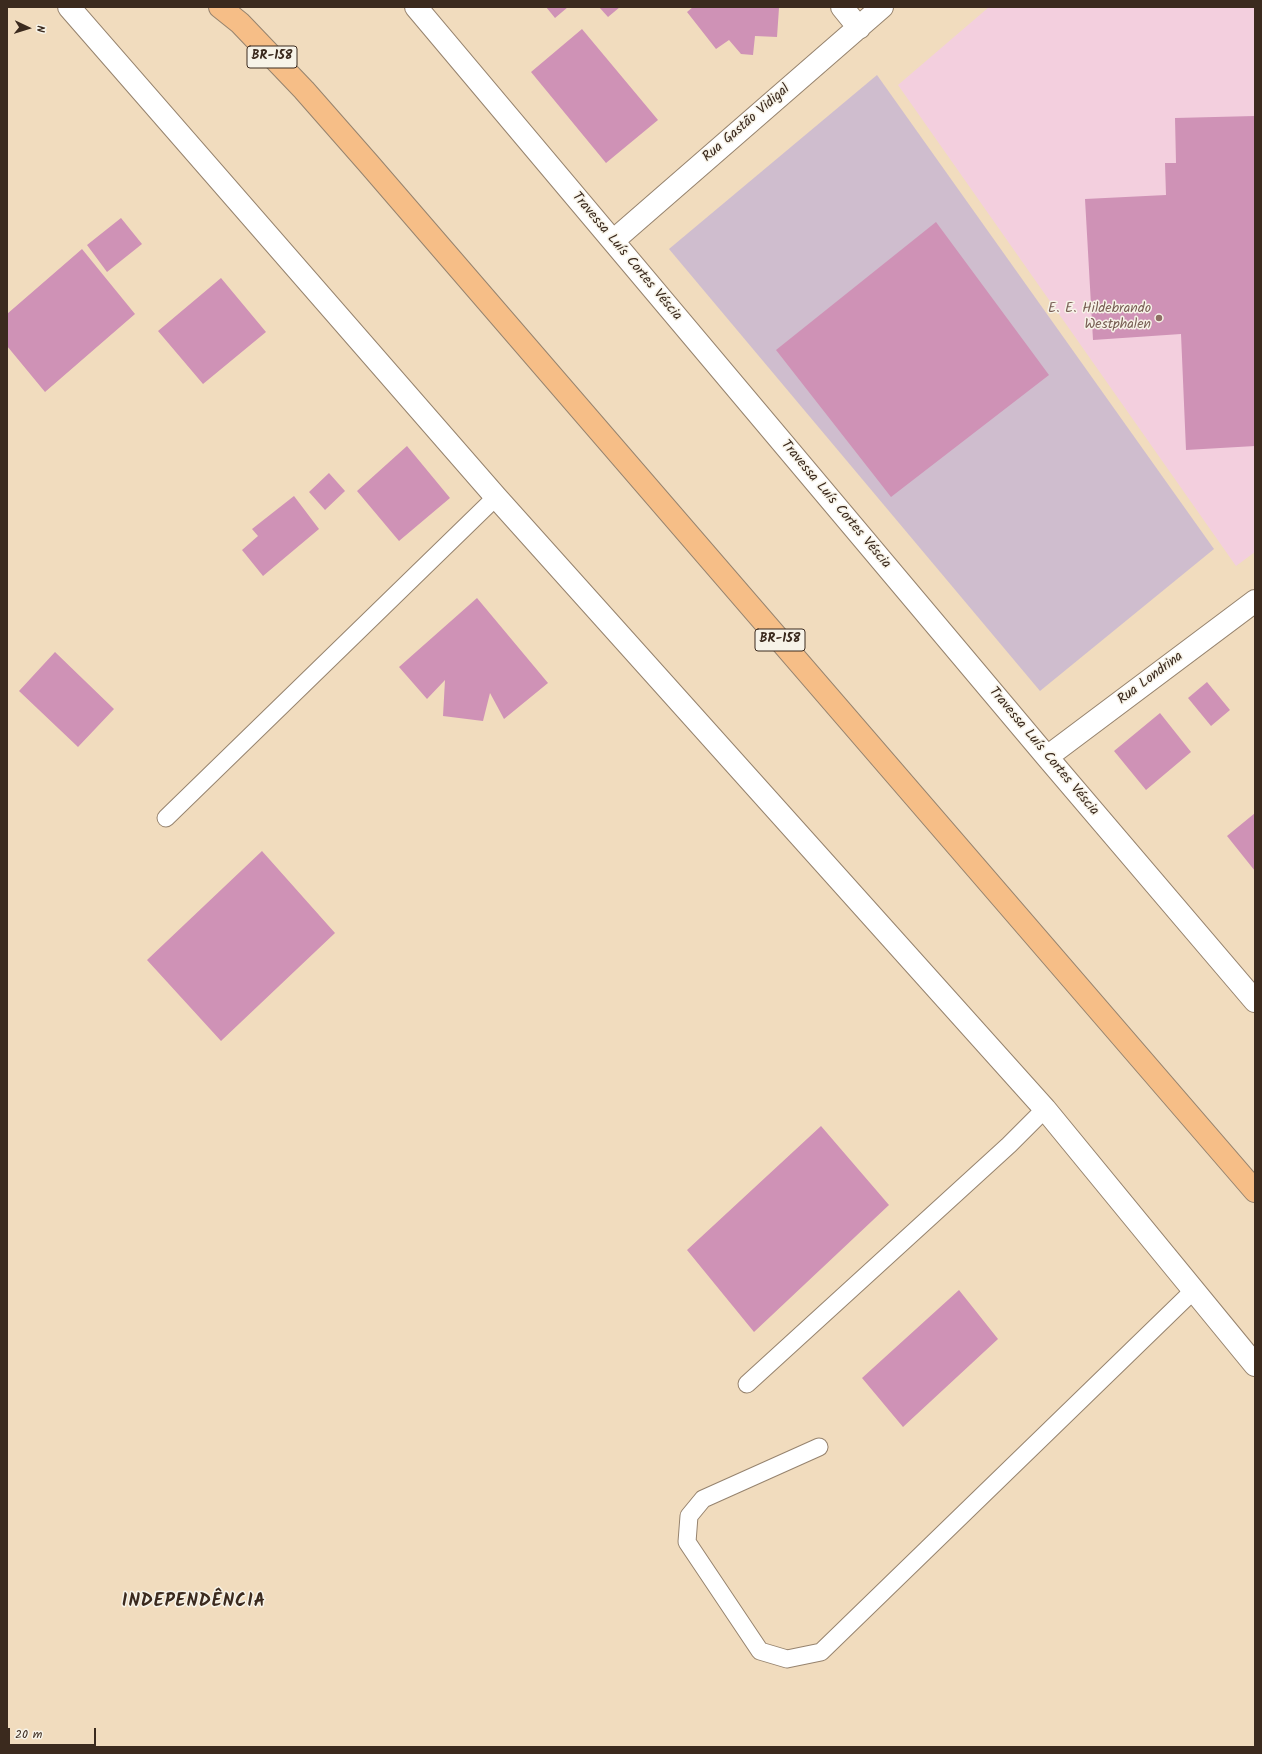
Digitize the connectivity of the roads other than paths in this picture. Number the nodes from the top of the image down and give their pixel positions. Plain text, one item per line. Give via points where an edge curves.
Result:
1 (69, 7) edge
2 (220, 7) edge
3 (416, 7) edge
4 (842, 7) edge
5 (882, 7) edge
6 (237, 15) edge
7 (859, 28) junction
8 (613, 241) junction
9 (496, 497) junction
10 (1255, 601) edge
11 (1047, 757) junction
12 (166, 818) dead end
13 (1255, 1001) edge
14 (1045, 1109) junction
15 (1255, 1191) edge
16 (1193, 1291) junction
17 (1255, 1365) edge
18 (747, 1384) dead end
19 (819, 1447) dead end

1 - 9 street
2 - 6 highway, BR-158
3 - 8 street, Travessa Luís Cortes Véscia
4 - 7 street
5 - 7 street, Rua Gastão Vidigal
6 - 15 highway, BR-158 via 369,164
7 - 8 street, Rua Gastão Vidigal
8 - 11 street, Travessa Luís Cortes Véscia
9 - 12 lane
9 - 14 street
10 - 11 street, Rua Londrina
11 - 13 street, Travessa Luís Cortes Véscia
14 - 16 street
14 - 18 lane via 1010,1145
16 - 17 street
16 - 19 lane via 821,1652 787,1659 760,1651 687,1542 689,1516 703,1499

